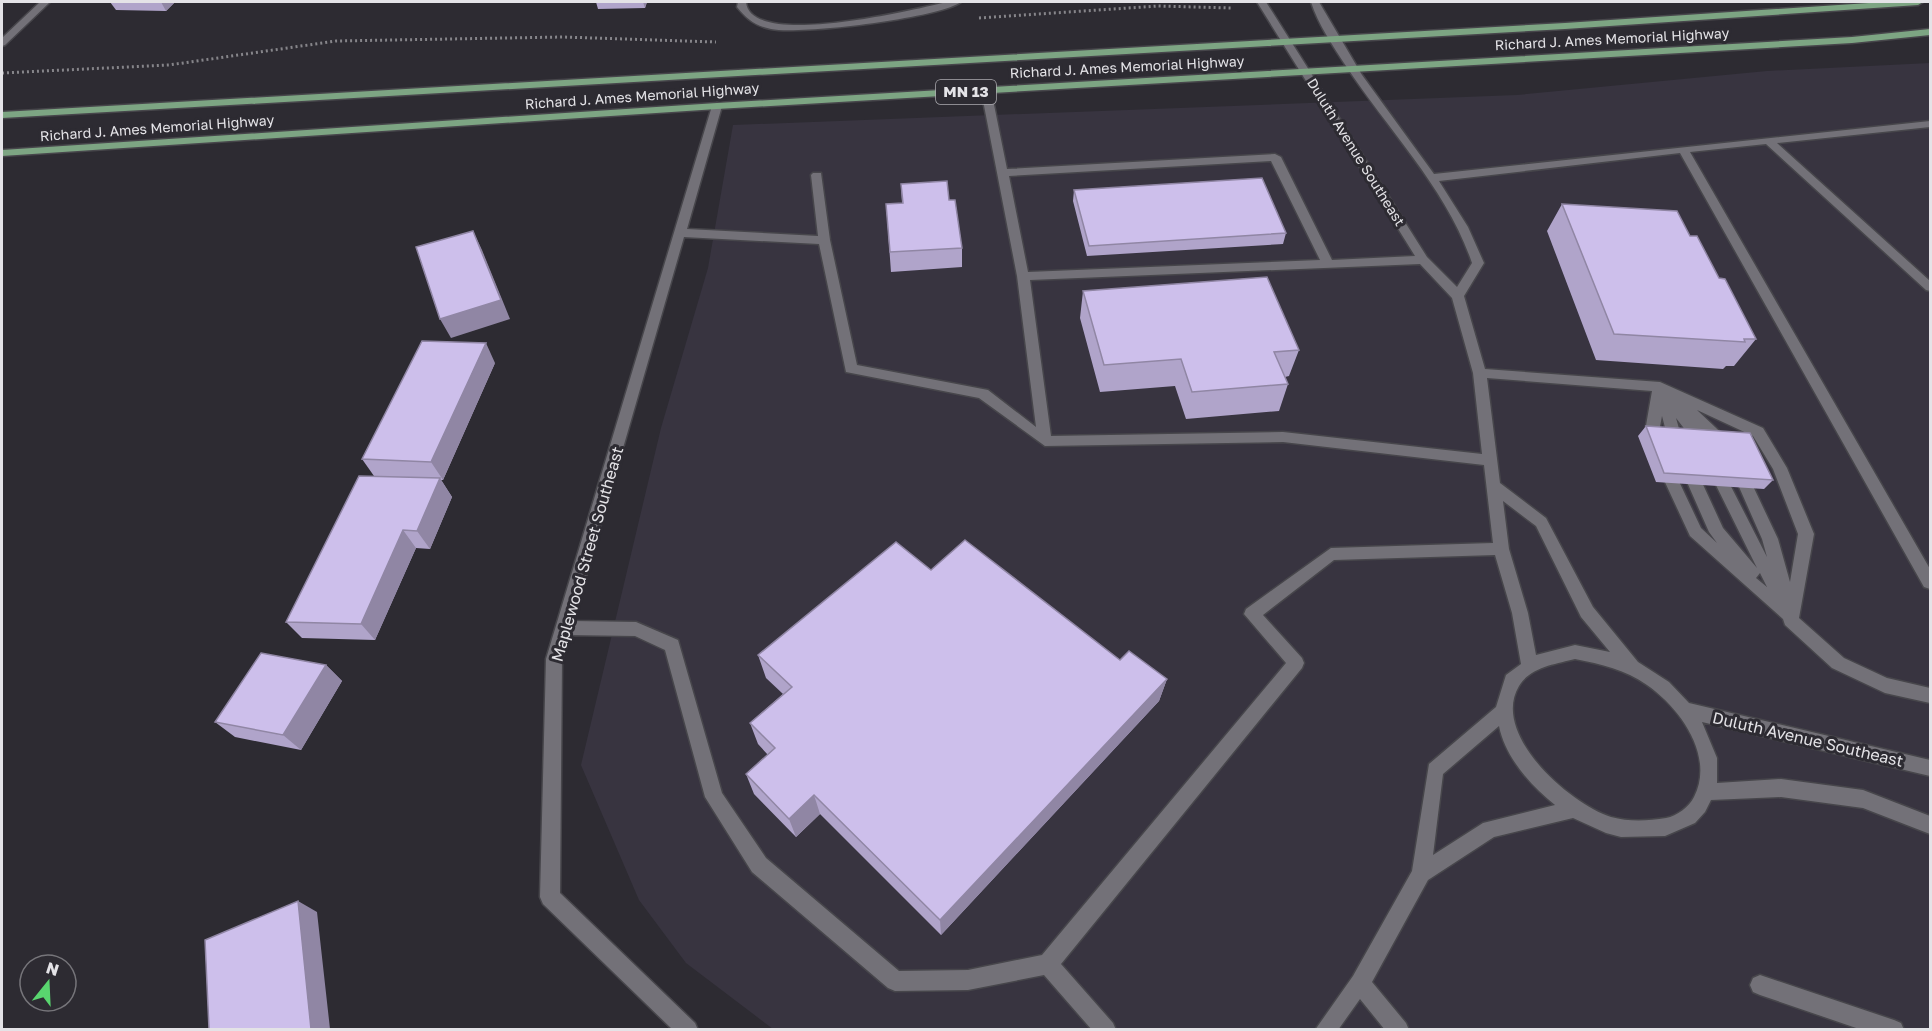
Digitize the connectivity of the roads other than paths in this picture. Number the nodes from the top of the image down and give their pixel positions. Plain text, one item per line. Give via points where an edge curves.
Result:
1 (45, 2) edge
2 (742, 2) edge
3 (956, 2) edge
4 (1315, 2) edge
5 (1918, 2) edge
6 (1264, 5) edge
7 (1930, 32) edge
8 (1336, 40) junction
9 (1286, 42) junction
10 (2, 43) edge
11 (1354, 69) junction
12 (1305, 72) junction
13 (986, 90) junction
14 (717, 106) junction
15 (2, 115) edge
16 (1930, 124) edge
17 (1768, 140) junction
18 (1683, 148) junction
19 (2, 153) edge
20 (1003, 173) junction
21 (818, 175) dead end
22 (1432, 178) junction
23 (682, 233) junction
24 (824, 240) junction
25 (1422, 260) junction
26 (1327, 262) junction
27 (1023, 276) junction
28 (1930, 287) edge
29 (1458, 297) junction
30 (1480, 373) junction
31 (1660, 387) junction
32 (1045, 441) junction
33 (1490, 460) junction
34 (1493, 485) junction
35 (1501, 549) junction
36 (1930, 582) edge
37 (1791, 620) junction
38 (563, 628) junction
39 (1529, 664) junction
40 (1632, 668) junction
41 (1930, 695) edge
42 (1505, 710) junction
43 (1686, 710) junction
44 (1930, 768) edge
45 (1708, 792) junction
46 (1573, 809) junction
47 (1930, 825) edge
48 (1421, 873) junction
49 (1048, 963) junction
50 (1360, 983) junction
51 (1760, 985) dead end
52 (688, 1029) edge
53 (1106, 1029) edge
54 (1325, 1029) edge
55 (1399, 1029) edge
56 (1894, 1029) edge

1 - 10 street
2 - 3 street via 755,21 806,27 864,21
4 - 8 street
5 - 8 main road, Richard J. Ames Memorial Highway / MN 13
6 - 9 street, Duluth Avenue Southeast
7 - 11 main road, Richard J. Ames Memorial Highway / MN 13
8 - 9 main road, Richard J. Ames Memorial Highway / MN 13
8 - 11 street
9 - 12 street, Duluth Avenue Southeast
9 - 15 main road, Richard J. Ames Memorial Highway / MN 13
11 - 12 main road, Richard J. Ames Memorial Highway / MN 13
11 - 22 street
12 - 13 main road, Richard J. Ames Memorial Highway / MN 13
12 - 25 street, Duluth Avenue Southeast
13 - 14 main road, Richard J. Ames Memorial Highway / MN 13
13 - 20 street
14 - 19 main road, Richard J. Ames Memorial Highway / MN 13
14 - 23 street, Maplewood Street Southeast
16 - 17 street
17 - 18 street
17 - 28 street
18 - 22 street
18 - 36 street
20 - 26 street via 1275,157
20 - 27 street
21 - 24 street
22 - 29 street via 1465,231 1478,263
23 - 24 street
23 - 38 street, Maplewood Street Southeast
24 - 32 street via 851,369 983,394
25 - 26 street
25 - 29 street, Duluth Avenue Southeast
26 - 27 street
27 - 32 street
29 - 30 street, Duluth Avenue Southeast
30 - 31 street
30 - 33 street, Duluth Avenue Southeast
31 - 37 street via 1703,440 1722,486
31 - 37 street via 1675,439 1717,532
31 - 37 street via 1652,437 1695,532
31 - 37 street via 1758,432 1779,468 1806,534
32 - 33 street via 1283,436
33 - 34 street, Duluth Avenue Southeast
34 - 35 street, Duluth Avenue Southeast
34 - 40 street via 1541,522 1587,612
35 - 39 street, Duluth Avenue Southeast via 1520,614
35 - 49 street via 1331,554 1252,614 1296,663
37 - 41 street via 1838,663 1885,685
38 - 49 street via 636,629 672,645 714,796 759,865 895,981 968,980
38 - 52 street, Maplewood Street Southeast via 554,659 550,897
39 - 40 street via 1550,655 1575,652 1603,656
39 - 42 street via 1516,676
40 - 43 street via 1661,686
42 - 46 street via 1510,736 1523,763 1545,788
42 - 48 street via 1435,770
43 - 44 street, Duluth Avenue Southeast
43 - 45 street via 1710,765
45 - 46 street via 1694,813 1671,826 1640,830 1607,825
45 - 47 street via 1781,788 1863,799
46 - 48 street via 1490,829
48 - 50 street
49 - 53 street
50 - 54 street
50 - 55 street
51 - 56 street

